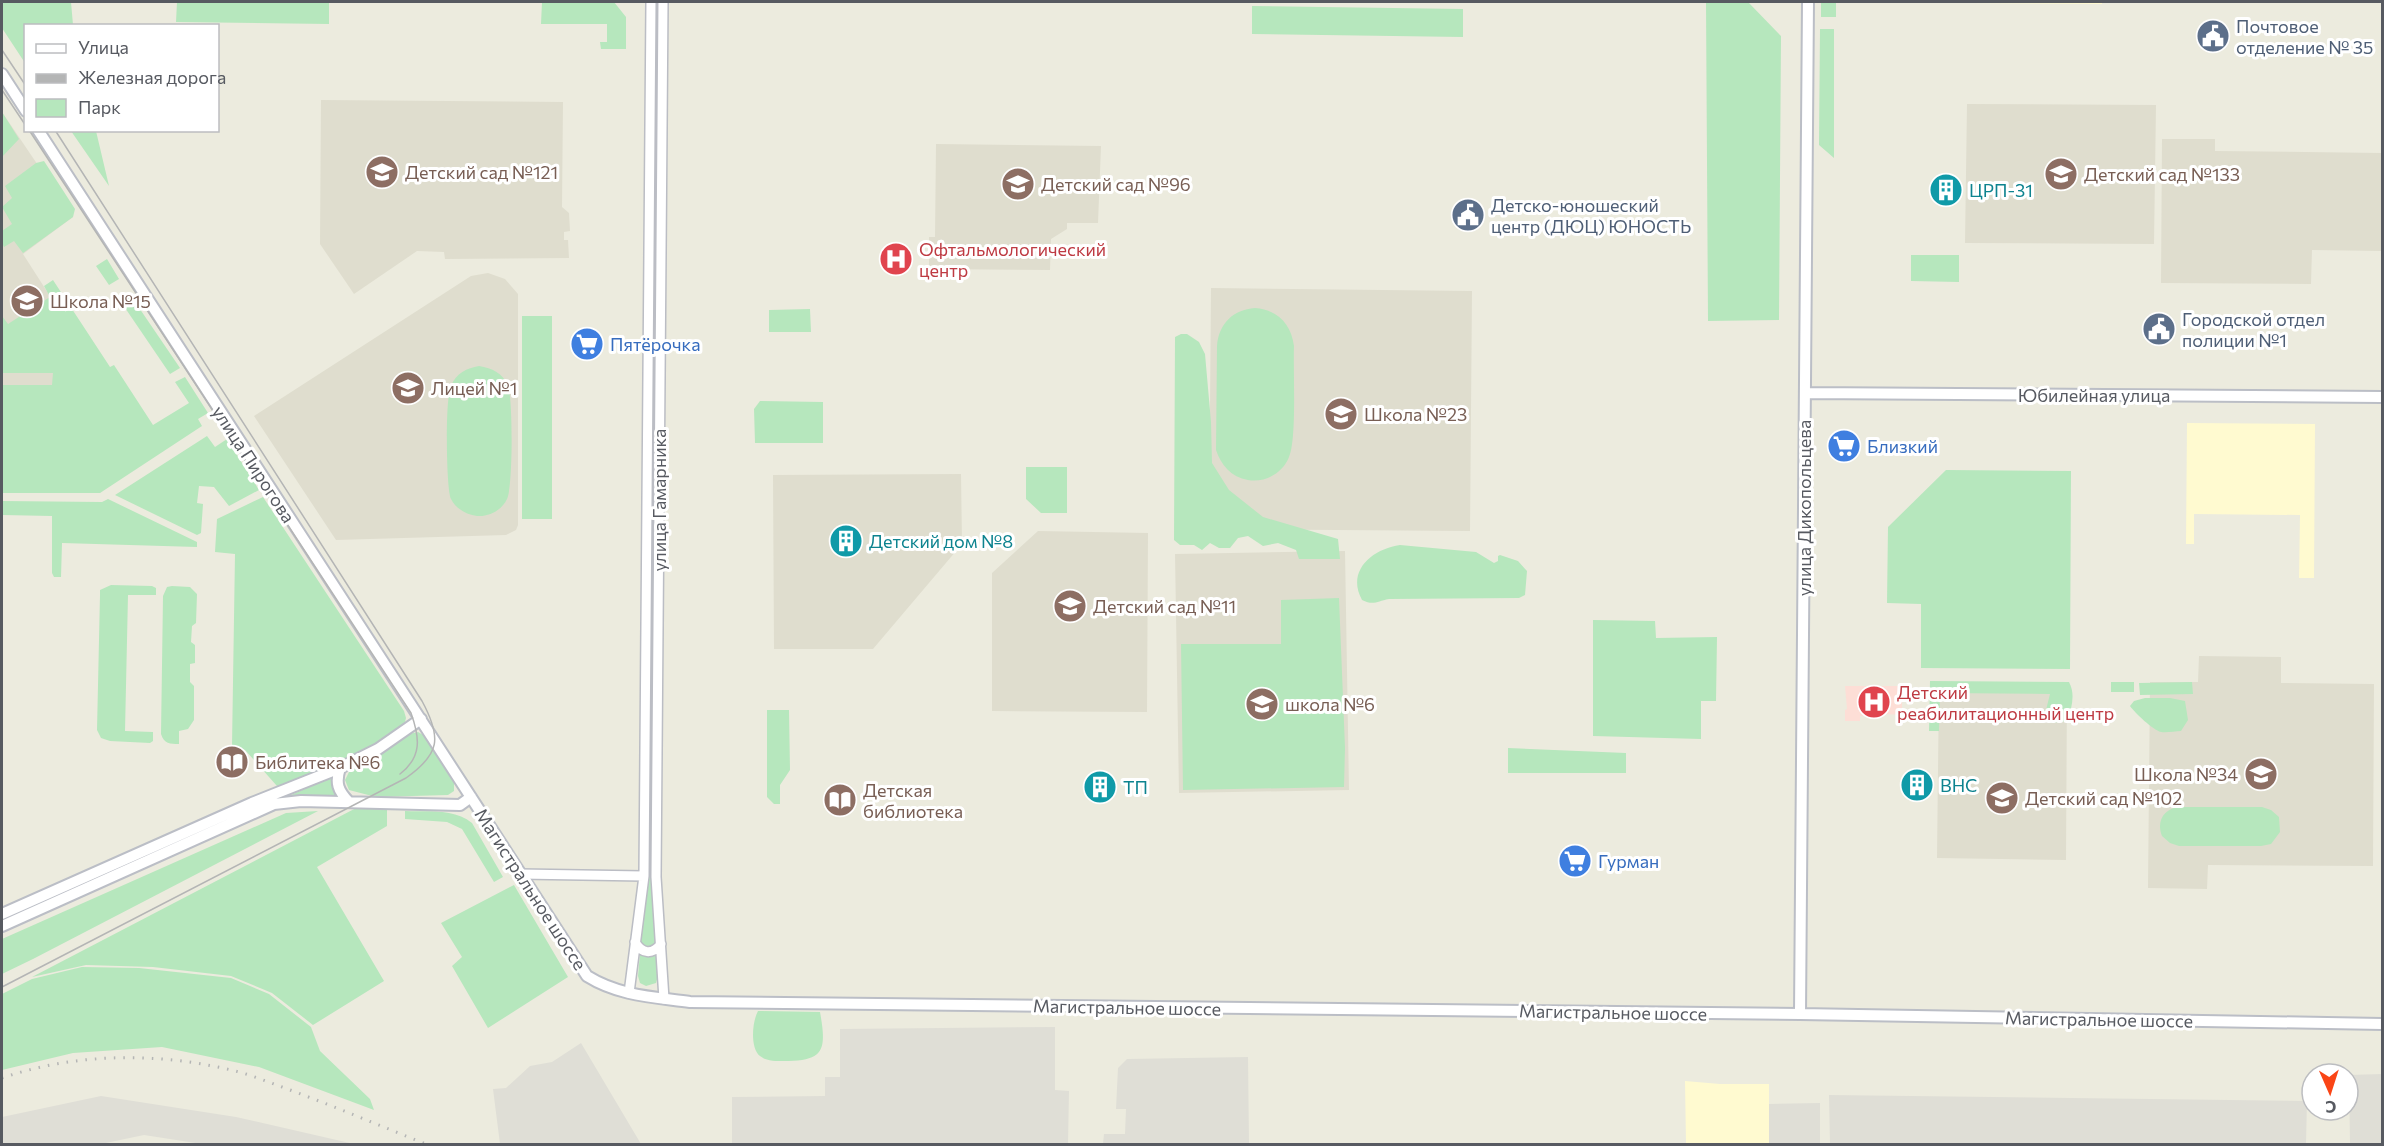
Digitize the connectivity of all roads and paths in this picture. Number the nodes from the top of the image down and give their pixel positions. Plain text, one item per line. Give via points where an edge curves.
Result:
1 (651, 2) edge
2 (663, 2) edge
3 (1808, 2) edge
4 (2, 74) edge
5 (24, 108) edge
6 (39, 132) edge
7 (1806, 393) junction
8 (2382, 397) edge
9 (421, 719) junction
10 (340, 768) junction
11 (471, 797) junction
12 (349, 802) junction
13 (520, 874) junction
14 (644, 876) junction
15 (2, 914) edge
16 (2, 926) edge
17 (635, 942) junction
18 (661, 944) junction
19 (629, 993) junction
20 (664, 999) junction
21 (1800, 1014) junction
22 (2382, 1024) edge

1 - 14 street, улица Гамарника
2 - 18 street, улица Гамарника via 656,877
3 - 7 main road, улица Дикопольцева
4 - 5 main road
6 - 9 main road, улица Пирогова
7 - 8 main road, Юбилейная улица
7 - 21 main road, улица Дикопольцева
9 - 10 main road via 378,749
9 - 11 main road, улица Пирогова
10 - 12 main road via 336,779 340,793
10 - 15 main road via 252,802
11 - 12 main road, Магистральное шоссе via 460,805
11 - 13 main road, Магистральное шоссе
12 - 16 main road, Магистральное шоссе via 274,804
13 - 14 street
13 - 19 main road, Магистральное шоссе via 587,976 604,987
14 - 17 street, улица Гамарника
17 - 18 street via 645,952 652,952
17 - 19 street, улица Гамарника
18 - 20 street, улица Гамарника
19 - 20 main road, Магистральное шоссе
20 - 21 main road, Магистральное шоссе
21 - 22 main road, Магистральное шоссе

